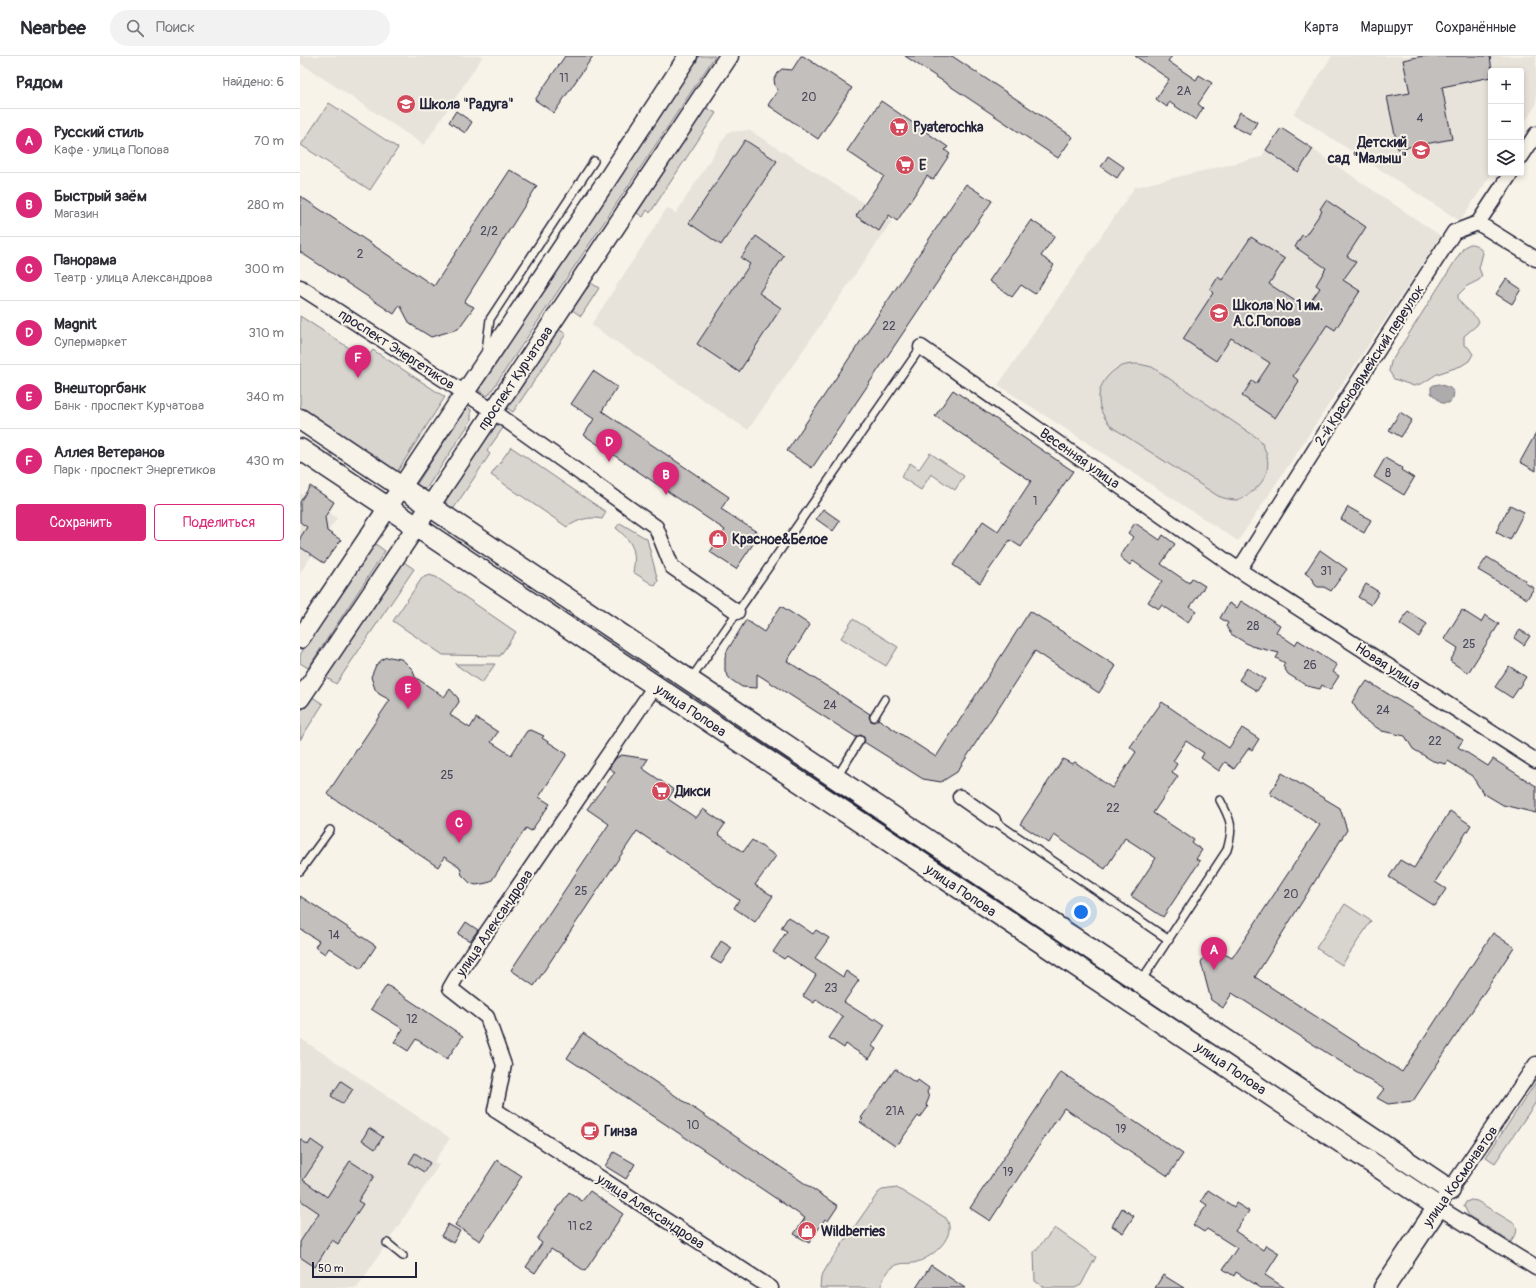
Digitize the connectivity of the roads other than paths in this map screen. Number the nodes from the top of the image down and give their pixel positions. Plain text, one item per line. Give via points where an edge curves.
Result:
1 (688, 56) edge
2 (729, 56) edge
3 (1536, 134) edge
4 (1524, 152) edge
5 (594, 162) dead end
6 (1509, 176) edge
7 (1478, 223) junction
8 (1536, 259) edge
9 (300, 287) edge
10 (921, 347) joint
11 (485, 363) junction
12 (466, 392) junction
13 (493, 411) junction
14 (300, 419) edge
15 (300, 449) edge
16 (402, 487) junction
17 (430, 506) junction
18 (387, 509) junction
19 (415, 527) junction
20 (1239, 570) junction
21 (737, 612) junction
22 (300, 639) edge
23 (662, 676) junction
24 (690, 681) junction
25 (300, 699) edge
26 (885, 699) dead end
27 (874, 717) dead end
28 (860, 740) dead end
29 (1536, 761) edge
30 (836, 778) junction
31 (960, 797) dead end
32 (1220, 800) dead end
33 (993, 820) joint
34 (330, 830) dead end
35 (300, 871) edge
36 (1169, 940) junction
37 (1140, 983) junction
38 (1536, 1064) edge
39 (1450, 1190) junction
40 (1438, 1207) junction
41 (387, 1243) dead end
42 (403, 1256) dead end
43 (1536, 1268) edge
44 (771, 1288) edge
45 (1384, 1288) edge

1 - 11 street
2 - 13 street, проспект Курчатова
3 - 4 street
5 - 11 lane via 490,319
6 - 7 street
7 - 8 street
7 - 20 street, 2-й Красноармейский переулок via 1454,232
9 - 12 street, проспект Энергетиков
10 - 20 street, Весенняя улица
10 - 21 lane
11 - 12 street
12 - 13 street, проспект Энергетиков
12 - 16 street
13 - 17 street, проспект Курчатова
13 - 21 street, проспект Энергетиков via 656,527 672,567
14 - 16 main road
15 - 18 main road
16 - 17 main road, улица Попова
16 - 18 street
17 - 19 street, проспект Курчатова
17 - 23 main road, улица Попова
18 - 19 main road, улица Попова
18 - 22 street
19 - 23 main road, улица Попова
19 - 25 street, проспект Курчатова
20 - 29 street, Новая улица
21 - 24 lane
23 - 24 main road, улица Попова
23 - 40 main road, улица Попова
23 - 44 street, улица Александрова via 450,988 487,1017 504,1065 495,1110
24 - 30 main road, улица Попова
26 - 27 lane
28 - 30 lane
30 - 37 main road, улица Попова
31 - 33 street
32 - 36 lane via 1232,824 1227,850
33 - 36 lane
34 - 35 lane
36 - 37 lane
37 - 39 main road, улица Попова
38 - 39 street, улица Космонавтов
39 - 40 street, улица Космонавтов
40 - 43 street, улица Попова
40 - 45 main road, улица Космонавтов
41 - 42 lane

